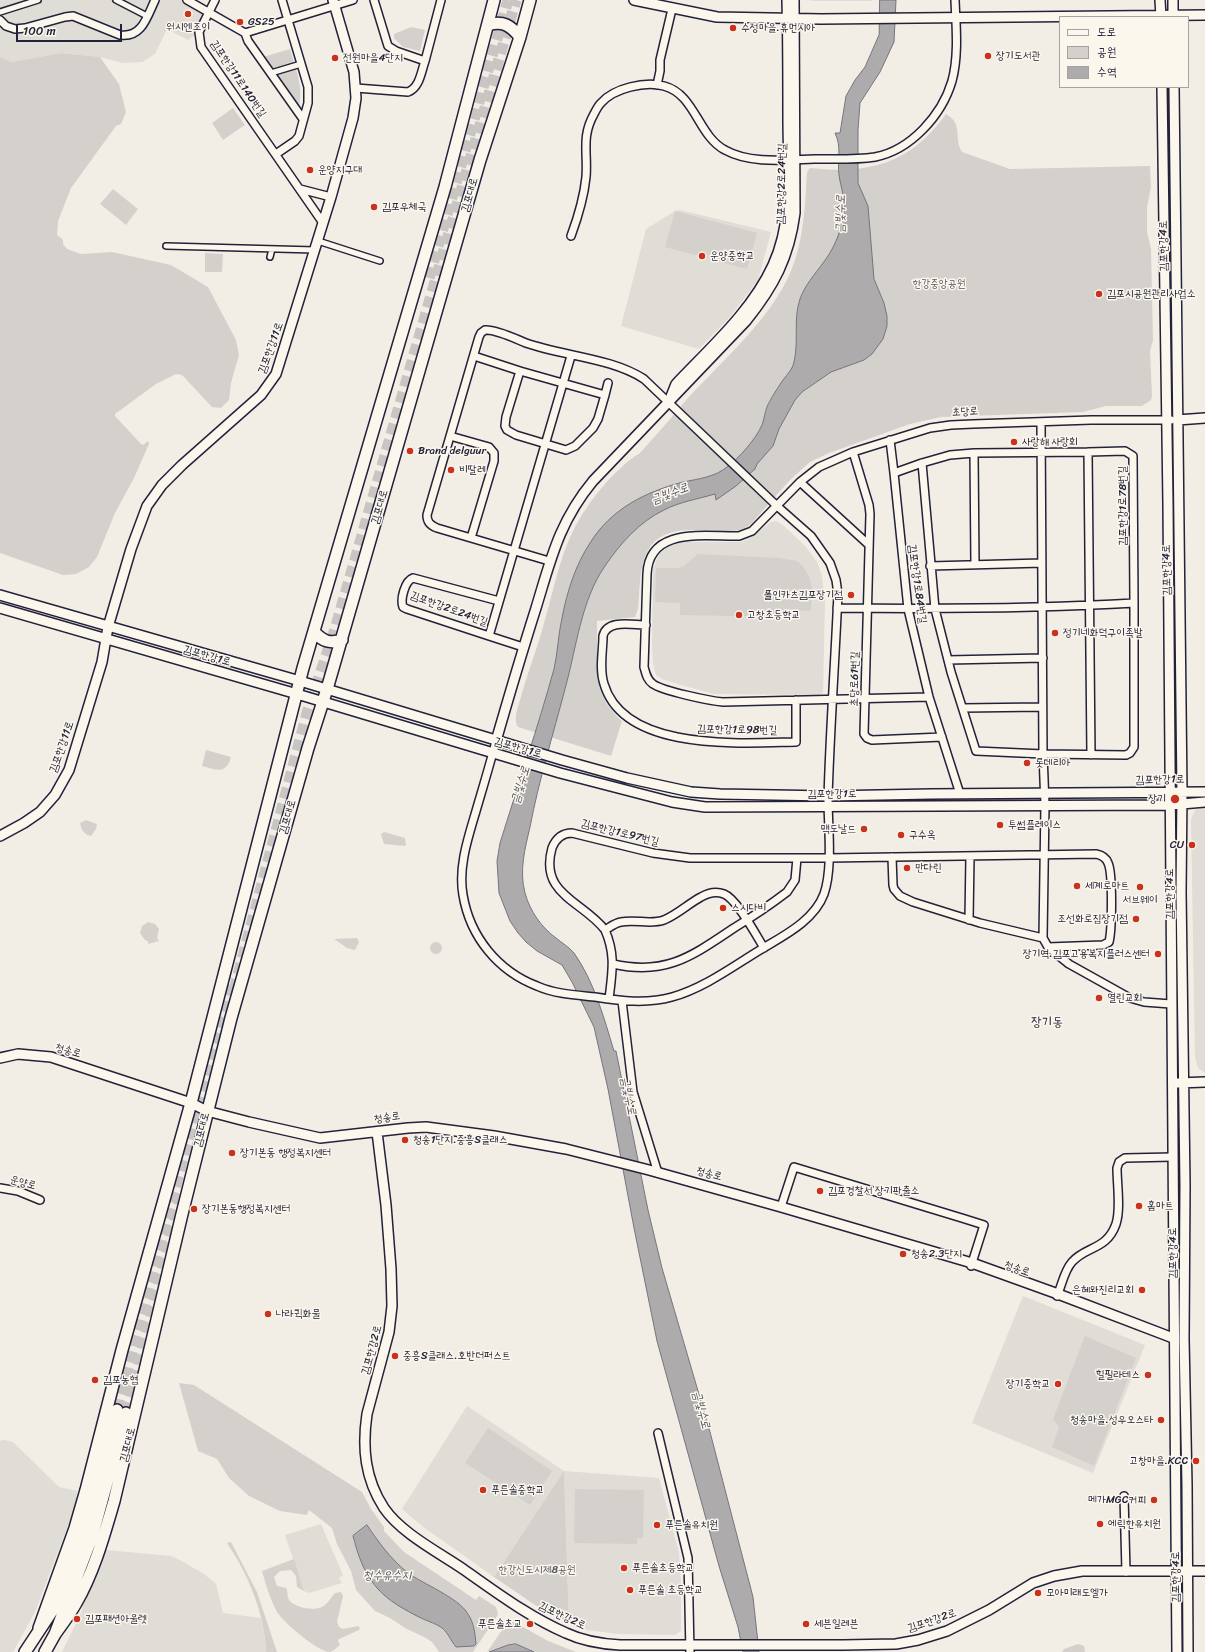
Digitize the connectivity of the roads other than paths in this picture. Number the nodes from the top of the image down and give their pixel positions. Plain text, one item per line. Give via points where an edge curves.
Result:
1 (38, 0) edge
2 (116, 0) edge
3 (155, 0) edge
4 (187, 0) edge
5 (215, 0) edge
6 (282, 0) edge
7 (353, 0) edge
8 (374, 0) edge
9 (441, 0) edge
10 (494, 0) edge
11 (530, 0) edge
12 (634, 0) edge
13 (787, 0) edge
14 (794, 0) edge
15 (955, 0) edge
16 (1160, 0) edge
17 (1173, 0) edge
18 (334, 3) edge
19 (672, 9) junction
20 (0, 12) edge
21 (209, 12) junction
22 (1205, 15) edge
23 (147, 16) junction
24 (1161, 16) edge
25 (1173, 16) edge
26 (1059, 17) edge
27 (790, 18) junction
28 (956, 18) junction
29 (0, 20) edge
30 (288, 21) junction
31 (488, 25) junction
32 (245, 33) junction
33 (520, 37) junction
34 (424, 61) junction
35 (301, 64) junction
36 (271, 73) junction
37 (657, 85) junction
38 (356, 88) junction
39 (1162, 88) edge
40 (1174, 88) edge
41 (304, 119) junction
42 (276, 154) junction
43 (792, 160) junction
44 (300, 189) junction
45 (331, 197) junction
46 (323, 224) junction
47 (572, 236) dead end
48 (316, 245) junction
49 (166, 246) dead end
50 (272, 249) junction
51 (270, 257) dead end
52 (380, 261) dead end
53 (474, 356) junction
54 (571, 356) junction
55 (520, 372) junction
56 (608, 383) dead end
57 (562, 384) junction
58 (605, 395) junction
59 (669, 402) junction
60 (1205, 418) edge
61 (1167, 420) junction
62 (1177, 420) junction
63 (1205, 421) edge
64 (1041, 422) junction
65 (450, 436) junction
66 (890, 440) junction
67 (545, 443) junction
68 (852, 452) junction
69 (1042, 452) junction
70 (1088, 452) junction
71 (974, 453) junction
72 (922, 463) junction
73 (894, 473) junction
74 (800, 482) junction
75 (777, 506) junction
76 (471, 538) junction
77 (869, 545) junction
78 (513, 551) junction
79 (549, 561) junction
80 (975, 564) junction
81 (1042, 564) junction
82 (930, 566) junction
83 (0, 595) edge
84 (499, 601) junction
85 (1134, 602) junction
86 (1089, 606) junction
87 (0, 608) edge
88 (837, 608) junction
89 (1043, 608) junction
90 (867, 609) junction
91 (908, 609) junction
92 (935, 609) junction
93 (646, 625) junction
94 (108, 627) junction
95 (314, 632) junction
96 (489, 636) junction
97 (105, 639) junction
98 (342, 640) junction
99 (523, 647) junction
100 (1043, 658) junction
101 (948, 660) junction
102 (300, 681) junction
103 (328, 689) junction
104 (297, 694) junction
105 (929, 697) junction
106 (866, 698) junction
107 (834, 699) junction
108 (796, 700) junction
109 (322, 701) junction
110 (1042, 707) junction
111 (962, 708) junction
112 (942, 738) junction
113 (496, 741) junction
114 (493, 753) junction
115 (1043, 754) junction
116 (1091, 755) junction
117 (1170, 792) junction
118 (1182, 792) junction
119 (1205, 792) edge
120 (960, 794) junction
121 (1044, 794) junction
122 (828, 796) junction
123 (1205, 802) edge
124 (1182, 803) junction
125 (1045, 805) junction
126 (1170, 805) junction
127 (828, 806) junction
128 (0, 832) edge
129 (0, 836) edge
130 (1044, 854) junction
131 (970, 856) junction
132 (892, 857) junction
133 (796, 858) junction
134 (828, 858) junction
135 (746, 920) junction
136 (969, 920) junction
137 (605, 930) junction
138 (1043, 938) junction
139 (1048, 947) junction
140 (764, 948) junction
141 (613, 964) junction
142 (608, 999) junction
143 (622, 1001) junction
144 (1171, 1004) junction
145 (0, 1058) edge
146 (1205, 1082) edge
147 (1172, 1083) junction
148 (1183, 1083) junction
149 (191, 1103) junction
150 (207, 1111) junction
151 (377, 1132) junction
152 (1172, 1158) junction
153 (653, 1171) junction
154 (0, 1188) edge
155 (40, 1200) dead end
156 (781, 1207) junction
157 (972, 1264) junction
158 (1058, 1295) junction
159 (1174, 1338) junction
160 (1184, 1339) junction
161 (658, 1433) dead end
162 (1124, 1496) dead end
163 (1188, 1571) junction
164 (1205, 1571) edge
165 (1126, 1572) junction
166 (1176, 1572) junction
167 (39, 1628) junction
168 (55, 1634) junction
169 (690, 1648) edge
170 (25, 1652) edge
171 (45, 1652) edge
172 (1177, 1652) edge
173 (1188, 1652) edge

1 - 20 street
2 - 23 street
3 - 23 street
4 - 21 street
5 - 21 street, 김포한강11로140번길
6 - 30 street
7 - 18 street
8 - 34 street via 388,46 392,50
9 - 34 street
10 - 31 main road, 김포대로
11 - 33 main road, 김포대로
12 - 19 street
13 - 27 street
14 - 27 street
15 - 28 street
16 - 24 street
17 - 25 street
18 - 30 street
18 - 38 street, 김포한강11로 via 354,72
19 - 27 street via 717,17
19 - 37 street
21 - 32 street
21 - 42 street, 김포한강11로140번길 via 199,32 201,47
22 - 25 street
23 - 29 street via 142,26 128,36 74,16 15,29 6,26
24 - 25 street
26 - 28 street
27 - 28 street
27 - 43 street, 김포한강2로24번길
28 - 43 street via 955,65 952,80 938,111 920,132 887,153 867,158
30 - 32 street
30 - 35 street
31 - 33 main road via 496,22 507,24
31 - 95 main road, 김포대로 via 445,187
32 - 36 street via 248,42
33 - 98 main road, 김포대로 via 480,160
34 - 38 street via 414,90 408,92
35 - 36 street
35 - 41 street via 308,87
36 - 41 street
37 - 43 street via 665,86 679,94 709,136 722,149 737,157
37 - 47 street via 633,86 601,102 586,134 586,176
38 - 45 street, 김포한강11로 via 353,118
39 - 61 street, 김포한강4로
40 - 62 street, 김포한강4로
41 - 42 street via 295,141
42 - 44 street, 김포한강11로140번길
43 - 59 street, 김포한강2로24번길 via 795,213 790,245 781,267 766,294 746,321
44 - 45 street
44 - 46 street, 김포한강11로140번길
45 - 46 street, 김포한강11로
46 - 48 street, 김포한강11로
48 - 50 street
48 - 52 street
48 - 94 street, 김포한강11로 via 276,374 261,395 162,485 147,506 131,549
49 - 50 street
50 - 51 street
53 - 54 street via 481,333 488,330
53 - 55 street
53 - 65 street
54 - 57 street, 김포한강2로24번길
54 - 59 street via 628,370 644,379
55 - 57 street
55 - 67 street via 505,426 511,433
56 - 58 street
57 - 58 street
57 - 67 street, 김포한강2로24번길
58 - 67 street via 596,424 575,446 566,450
59 - 75 street
59 - 79 street, 김포한강2로24번길 via 584,492 561,529
60 - 62 street, 초당로
61 - 62 street, 초당로
61 - 64 street, 초당로
61 - 117 street, 김포한강4로
62 - 63 street, 초당로
62 - 118 street, 김포한강4로
64 - 66 street, 초당로 via 951,425 930,428
64 - 69 street
65 - 76 street via 427,520 432,526
65 - 76 street via 489,447 494,453 494,461
66 - 68 street, 초당로
66 - 73 street
67 - 78 street, 김포한강2로24번길
68 - 74 street, 초당로 via 819,467
68 - 77 street, 초당로61번길 via 869,505
69 - 70 street, 김포한강1로78번길
69 - 71 street, 김포한강1로78번길
69 - 81 street
70 - 85 street, 김포한강1로78번길 via 1125,452 1133,456
70 - 86 street
71 - 72 street, 김포한강1로78번길 via 950,455
71 - 80 street
72 - 73 street, 김포한강1로78번길
72 - 82 street, 김포한강1로78번길
73 - 91 street, 김포한강1로84번길
74 - 75 street, 초당로
74 - 77 street
75 - 88 street via 811,536 825,554 836,580
75 - 93 street, 초당로 via 745,534 682,537 670,540 658,548 647,566
76 - 78 street
77 - 90 street, 초당로61번길
78 - 79 street
78 - 84 street, 김포한강2로24번길
79 - 99 street, 김포한강2로24번길
80 - 81 street
80 - 82 street
81 - 89 street
82 - 92 street, 김포한강1로78번길
83 - 94 street, 김포한강1로
84 - 96 street, 김포한강2로24번길
84 - 96 street, 김포한강2로24번길 via 418,578 410,579 405,590 403,607
85 - 86 street
85 - 116 street, 김포한강1로78번길 via 1134,747 1126,755
86 - 89 street
86 - 116 street
87 - 97 street, 김포한강1로
88 - 90 street
88 - 107 street
89 - 92 street
89 - 100 street
90 - 91 street
90 - 106 street, 초당로61번길
91 - 92 street
91 - 105 street, 김포한강1로84번길
92 - 101 street, 김포한강1로78번길
93 - 108 street via 644,668 648,680 657,686 712,701
93 - 108 street, 김포한강1로98번길 via 610,625 604,630 603,636 604,685 612,702 635,723 692,740 796,742
94 - 97 street, 김포한강11로
94 - 102 street, 김포한강1로
95 - 98 main road via 326,642
95 - 102 main road, 김포대로
96 - 99 street, 김포한강2로24번길
97 - 104 street, 김포한강1로
97 - 128 street, 김포한강11로 via 65,771 52,794 38,809
97 - 129 street, 김포한강11로 via 102,662 83,727 62,784 40,812
98 - 103 main road, 김포대로
99 - 113 street, 김포한강2로24번길
100 - 101 street
100 - 110 street
101 - 111 street, 김포한강1로78번길
102 - 103 street, 김포한강1로
102 - 104 main road, 김포대로
103 - 109 main road, 김포대로
103 - 113 street, 김포한강1로
104 - 109 street, 김포한강1로
104 - 149 main road, 김포대로
105 - 106 street
105 - 112 street, 김포한강1로84번길
106 - 107 street
106 - 112 street, 초당로61번길 via 864,734 867,738
107 - 108 street
107 - 122 street
109 - 114 street, 김포한강1로
109 - 150 main road, 김포대로 via 230,1018
110 - 111 street
110 - 115 street
111 - 115 street, 김포한강1로78번길 via 976,751
112 - 120 street, 김포한강1로84번길
113 - 114 street
113 - 122 street, 김포한강1로 via 627,778 691,792
114 - 127 street, 김포한강1로 via 690,806
114 - 142 street via 464,858 463,896 475,932 499,964 520,978 556,992
115 - 116 street, 김포한강1로78번길
115 - 121 street
117 - 118 street, 김포한강1로
117 - 121 street, 김포한강1로
117 - 126 street, 김포한강4로
118 - 119 street, 김포한강1로
118 - 124 street, 김포한강4로
120 - 121 street, 김포한강1로
120 - 122 street, 김포한강1로
121 - 125 street
122 - 127 street
123 - 124 street, 김포한강1로
124 - 126 street, 김포한강1로
124 - 148 street, 김포한강4로
125 - 126 street, 김포한강1로
125 - 127 street, 김포한강1로
125 - 130 street
126 - 144 street, 김포한강4로
127 - 134 street
130 - 131 street
130 - 138 street
130 - 139 street via 1096,854 1106,858 1111,895 1110,938 1107,944
131 - 132 street
131 - 136 street
132 - 134 street
132 - 136 street via 893,885 900,896
133 - 134 street, 김포한강1로97번길
133 - 135 street via 796,871 791,887 781,897
133 - 137 street, 김포한강1로97번길 via 670,856 565,833 559,836 554,844 550,874 558,889 596,919
134 - 140 street via 826,885 818,906 804,921
135 - 137 street via 730,898 714,892 664,920 621,922
135 - 140 street
135 - 141 street via 698,952 673,964 637,968
136 - 138 street
137 - 141 street, 김포한강1로97번길 via 613,952
138 - 139 street
139 - 144 street via 1069,964 1130,998
140 - 143 street via 687,992 659,1000
141 - 142 street, 김포한강1로97번길
142 - 143 street
143 - 153 street via 633,1092 651,1147
144 - 147 street, 김포한강4로
145 - 149 street, 청송로 via 18,1054 51,1058
146 - 148 street
147 - 148 street
147 - 152 street, 김포한강4로
148 - 160 street, 김포한강4로
149 - 150 street, 청송로
149 - 167 main road, 김포대로 via 75,1528
150 - 151 street, 청송로 via 320,1138
150 - 168 main road, 김포대로 via 114,1501 90,1574 76,1603
151 - 153 street, 청송로 via 439,1128 555,1146
151 - 169 street, 김포한강2로 via 386,1205 392,1306 389,1332 367,1414 364,1442 370,1478 384,1508 396,1522 423,1542 527,1612 568,1634 609,1644
152 - 158 street via 1125,1158 1119,1162 1115,1225 1105,1241 1072,1261
152 - 159 street, 김포한강4로
153 - 156 street, 청송로
154 - 155 street, 운양로 via 18,1191
156 - 157 street, 청송로 via 806,1217
156 - 157 street via 794,1167 984,1225
157 - 158 street, 청송로
158 - 159 street, 청송로 via 1157,1336
159 - 160 street, 청송로
159 - 166 street, 김포한강4로
160 - 163 street, 김포한강4로
161 - 169 street via 688,1558
162 - 165 street
163 - 164 street, 김포한강2로
163 - 166 street, 김포한강2로
163 - 173 street, 김포한강4로
165 - 166 street, 김포한강2로
165 - 169 street, 김포한강2로 via 1082,1572 1054,1576 1033,1583 947,1631 913,1641 878,1645 732,1645
166 - 172 street, 김포한강4로
167 - 168 main road, 김포대로 via 58,1602 71,1568 121,1411 92,1537
167 - 170 main road, 김포대로
168 - 171 main road, 김포대로

